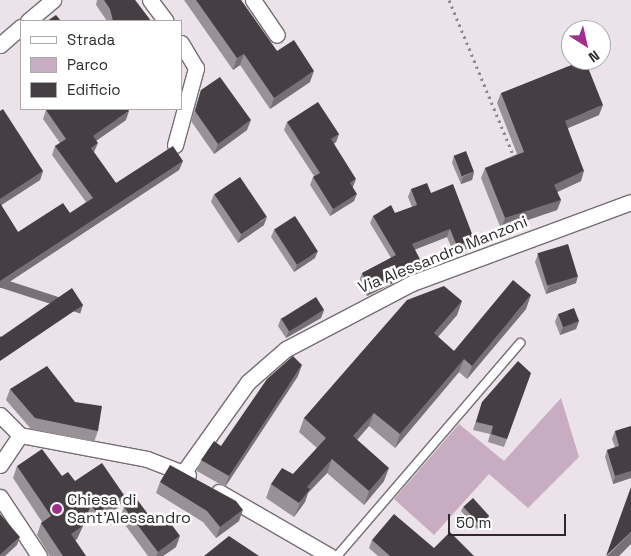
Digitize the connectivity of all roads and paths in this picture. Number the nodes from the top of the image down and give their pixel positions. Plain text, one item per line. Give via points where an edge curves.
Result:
1 (53, 0) edge
2 (150, 0) edge
3 (253, 0) edge
4 (449, 0) edge
5 (29, 20) edge
6 (165, 20) edge
7 (20, 28) edge
8 (276, 34) dead end
9 (182, 44) edge
10 (0, 45) edge
11 (175, 145) edge
12 (519, 169) edge
13 (631, 202) edge
14 (520, 343) dead end
15 (0, 415) edge
16 (20, 435) junction
17 (0, 466) edge
18 (183, 473) junction
19 (0, 497) edge
20 (32, 553) edge
21 (330, 556) edge
22 (338, 556) edge

1 - 5 street
2 - 6 street
3 - 8 street
4 - 12 path
7 - 10 street
9 - 11 street via 196,68
13 - 18 street, Via Alessandro Manzoni via 412,283 286,349 248,382
14 - 22 lane
15 - 16 street
16 - 17 street
16 - 18 street via 147,459
18 - 21 street
19 - 20 street

